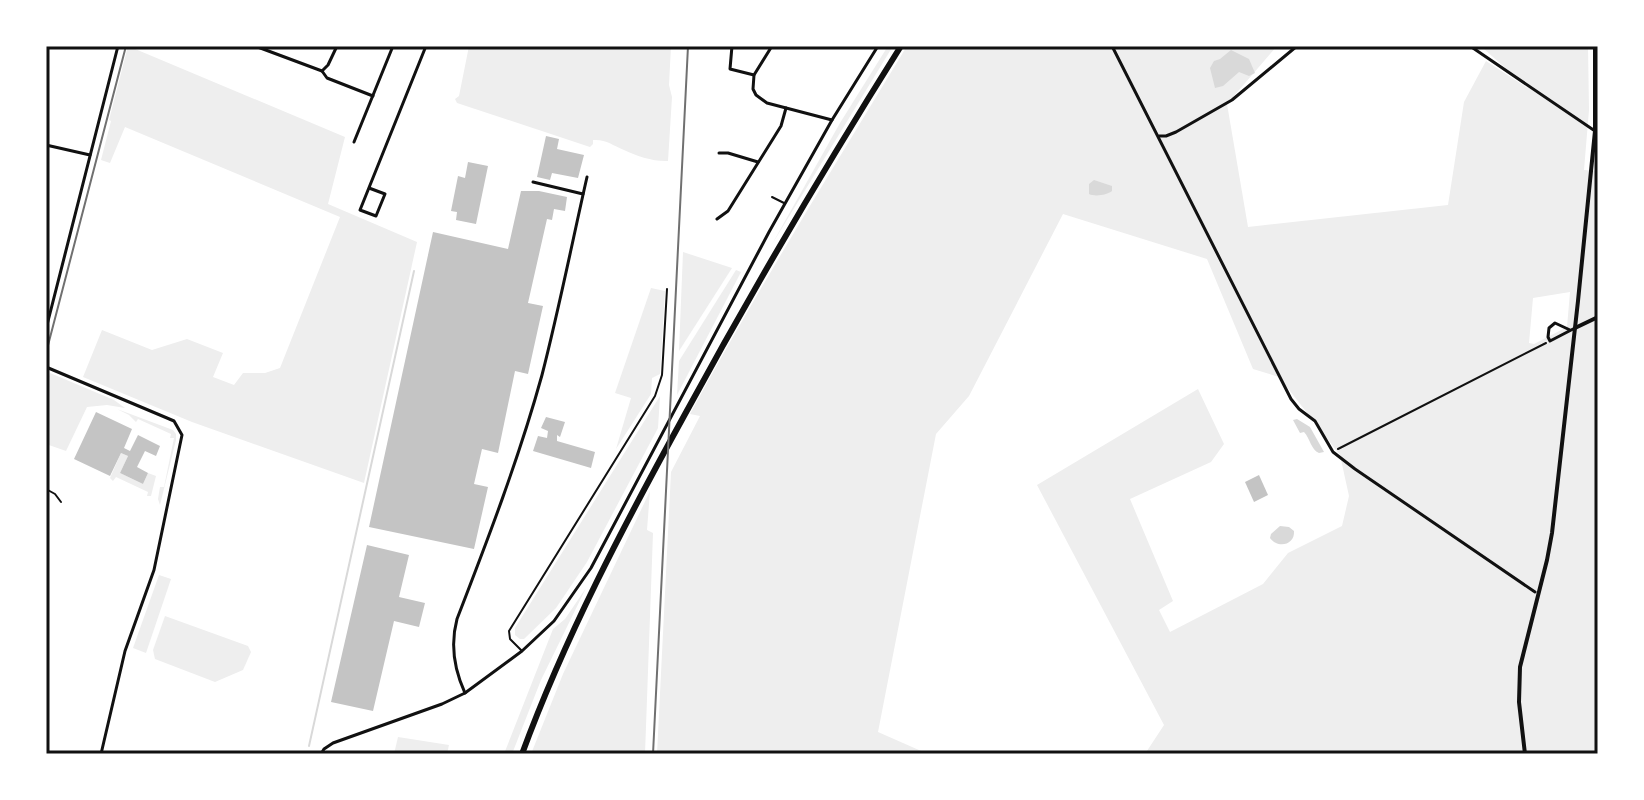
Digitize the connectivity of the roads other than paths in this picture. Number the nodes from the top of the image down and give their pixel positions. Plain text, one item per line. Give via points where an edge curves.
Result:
1 (118, 46) edge
2 (255, 46) edge
3 (337, 46) edge
4 (393, 46) edge
5 (426, 46) edge
6 (732, 46) edge
7 (772, 46) edge
8 (878, 46) edge
9 (901, 46) edge
10 (1112, 46) edge
11 (1297, 46) edge
12 (1470, 46) edge
13 (1595, 46) edge
14 (322, 71) junction
15 (754, 75) junction
16 (373, 96) junction
17 (786, 108) junction
18 (832, 120) junction
19 (1595, 131) junction
20 (1159, 136) junction
21 (354, 142) dead end
22 (46, 145) edge
23 (719, 153) dead end
24 (90, 155) junction
25 (758, 162) junction
26 (1594, 166) edge
27 (587, 177) dead end
28 (533, 182) dead end
29 (369, 188) junction
30 (583, 194) junction
31 (772, 197) dead end
32 (785, 204) junction
33 (717, 219) dead end
34 (667, 289) dead end
35 (1598, 317) edge
36 (46, 326) edge
37 (1572, 329) junction
38 (47, 367) edge
39 (46, 376) edge
40 (46, 489) edge
41 (61, 502) dead end
42 (1535, 592) dead end
43 (522, 651) junction
44 (465, 693) junction
45 (322, 753) edge
46 (522, 753) edge
47 (101, 754) edge
48 (1525, 754) edge

1 - 24 street
2 - 14 street
3 - 14 street
4 - 16 street
5 - 29 street
6 - 15 street via 730,69
7 - 15 street
8 - 18 street
9 - 46 highway via 757,285 644,488 581,615
10 - 20 street
11 - 20 street via 1232,100
12 - 19 street
13 - 19 street
14 - 16 street via 327,78
15 - 17 street via 753,89 760,100
16 - 21 street
17 - 18 street
17 - 25 street
18 - 32 street
19 - 26 street
20 - 42 street via 1289,396 1315,421 1333,452
22 - 24 street
23 - 25 street
24 - 36 street
25 - 33 street via 728,211
26 - 37 street
27 - 30 street
28 - 30 street
29 - 29 street via 360,210 376,216 385,194
30 - 44 street via 532,409 453,634
31 - 32 lane
32 - 43 street via 591,568 554,621
34 - 43 lane via 662,375 655,396 509,631
35 - 37 street
37 - 37 street via 1552,325 1550,341
37 - 48 street via 1550,547 1520,667
38 - 39 lane
38 - 47 street via 174,421 182,435 154,570 125,651
40 - 41 lane
43 - 44 street
44 - 45 street via 333,743

